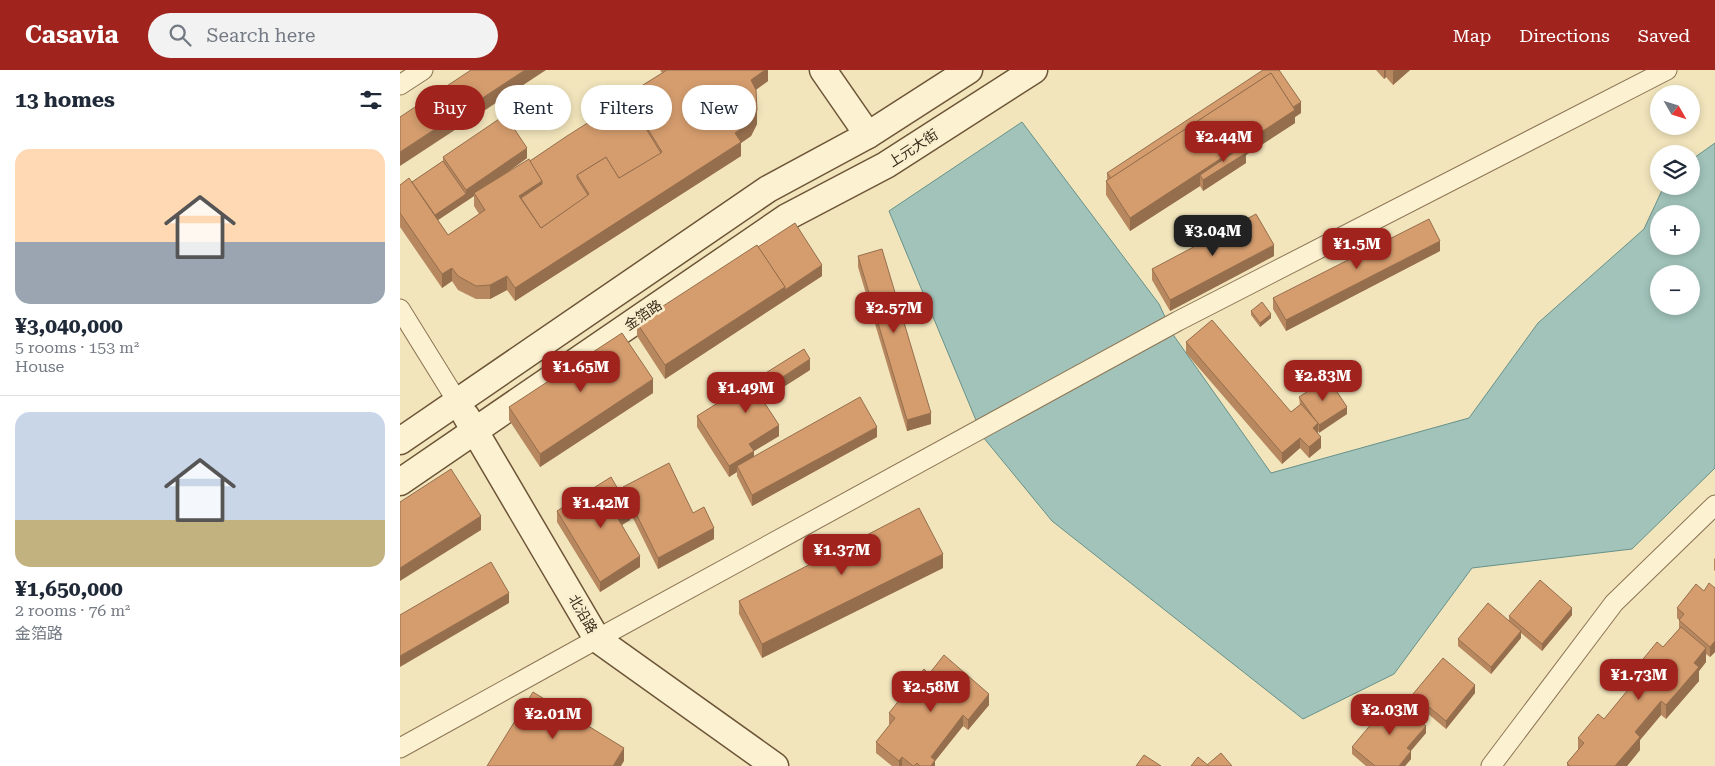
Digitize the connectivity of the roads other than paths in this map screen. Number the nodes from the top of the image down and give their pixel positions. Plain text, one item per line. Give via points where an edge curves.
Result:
1 (423, 70) edge
2 (823, 70) edge
3 (969, 70) edge
4 (1034, 70) edge
5 (1668, 70) edge
6 (400, 85) edge
7 (868, 135) junction
8 (787, 217) joint
9 (400, 309) edge
10 (457, 401) junction
11 (474, 430) junction
12 (400, 441) edge
13 (400, 482) edge
14 (1715, 505) edge
15 (597, 638) junction
16 (400, 748) edge
17 (775, 766) edge
18 (1491, 766) edge

1 - 6 street
2 - 7 main road
3 - 7 main road
4 - 8 main road, 上元大街 via 886,166
5 - 15 street via 1178,321
7 - 10 main road via 768,188
8 - 11 main road, 金箔路
9 - 10 street
10 - 11 main road, 北沿路
10 - 12 main road
11 - 13 main road, 金箔路
11 - 15 main road, 北沿路
14 - 18 street via 1614,603
15 - 16 street
15 - 17 main road, 北沿路

